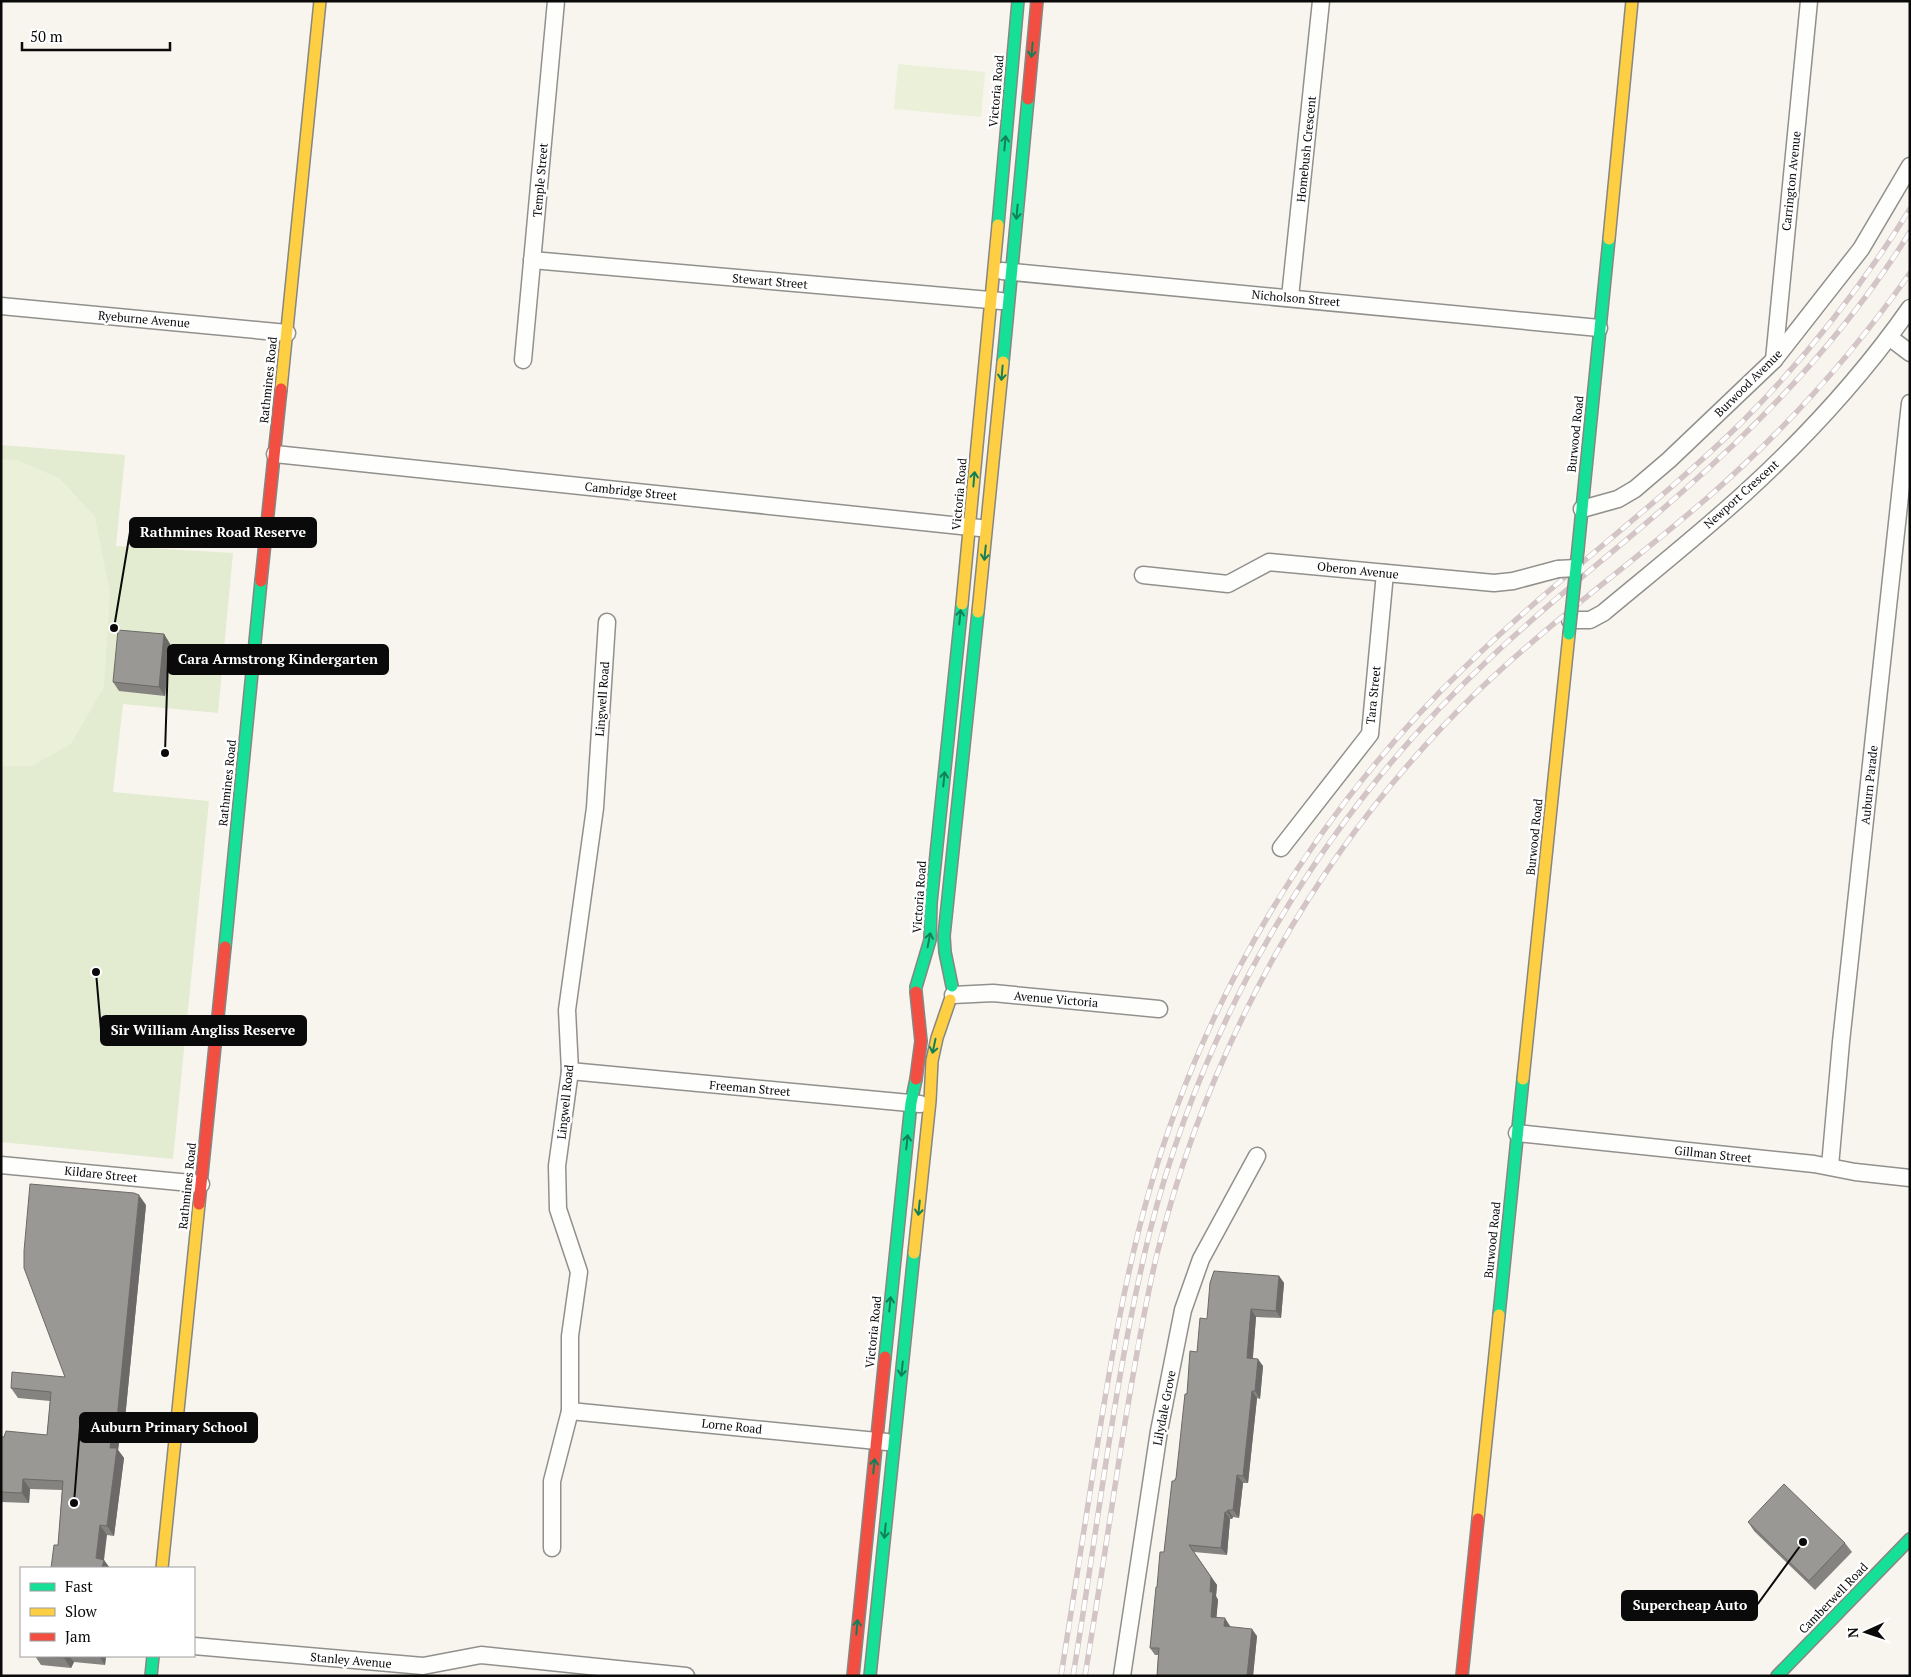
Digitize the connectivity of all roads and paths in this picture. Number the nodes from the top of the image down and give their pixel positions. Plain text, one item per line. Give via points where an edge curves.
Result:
1 (320, 1) edge
2 (556, 1) edge
3 (1018, 1) edge
4 (1321, 1) edge
5 (1632, 1) edge
6 (1809, 1) edge
7 (1033, 2) edge
8 (1910, 166) edge
9 (532, 260) junction
10 (993, 270) junction
11 (1011, 272) junction
12 (1290, 297) junction
13 (991, 300) junction
14 (1008, 302) junction
15 (1, 306) edge
16 (1910, 308) edge
17 (1599, 328) junction
18 (287, 333) junction
19 (1890, 337) junction
20 (1910, 353) edge
21 (523, 360) dead end
22 (1774, 360) junction
23 (1910, 403) edge
24 (274, 454) junction
25 (1582, 509) junction
26 (970, 527) junction
27 (987, 529) junction
28 (1576, 568) junction
29 (1385, 573) junction
30 (1143, 575) dead end
31 (607, 622) dead end
32 (1574, 625) junction
33 (940, 813) junction
34 (958, 815) junction
35 (1281, 848) dead end
36 (916, 990) junction
37 (952, 994) junction
38 (1159, 1009) dead end
39 (570, 1071) junction
40 (911, 1103) junction
41 (930, 1104) junction
42 (1517, 1133) junction
43 (1257, 1156) dead end
44 (1, 1165) edge
45 (1830, 1166) junction
46 (1910, 1178) edge
47 (200, 1184) junction
48 (570, 1411) junction
49 (876, 1441) junction
50 (894, 1443) junction
51 (1910, 1539) edge
52 (552, 1548) dead end
53 (162, 1567) edge
54 (195, 1646) edge
55 (153, 1657) edge
56 (151, 1676) edge
57 (686, 1676) edge
58 (853, 1676) edge
59 (870, 1676) edge
60 (1122, 1676) edge
61 (1462, 1676) edge
62 (1777, 1676) edge

1 - 18 street, Rathmines Road
2 - 9 street, Temple Street
10 -> 3 street, Victoria Road
4 - 12 street, Homebush Crescent
5 - 17 street, Burwood Road
6 - 22 street, Carrington Avenue
7 -> 11 street
8 - 22 street, Burwood Avenue via 1861,248
9 - 13 street, Stewart Street
9 - 21 street, Temple Street
10 - 11 street, Nicholson Street
10 - 13 street, Victoria Road
11 - 12 street, Nicholson Street
11 - 14 street
12 - 17 street, Nicholson Street
13 - 14 street, Stewart Street
26 -> 13 street, Victoria Road
14 -> 27 street
15 - 18 street, Ryeburne Avenue
16 - 19 street
17 - 25 street, Burwood Road
18 - 24 street, Rathmines Road
19 - 20 street
19 - 32 street, Newport Crescent via 1830,407 1745,493 1603,612
22 - 25 street, Burwood Avenue via 1635,489 1618,499
23 - 45 street, Auburn Parade
24 - 26 street, Cambridge Street
24 - 47 street, Rathmines Road
25 - 28 street, Burwood Road, bridge
26 - 27 street, Cambridge Street
33 -> 26 street, Victoria Road
27 -> 34 street
28 - 29 street, Oberon Avenue, bridge via 1558,569 1501,583
28 - 32 street, Burwood Road, bridge
29 - 30 street, Oberon Avenue via 1269,562 1228,584
29 - 35 street, Tara Street via 1370,734
31 - 39 street, Lingwell Road via 595,808 567,1010
32 - 42 street, Burwood Road
33 - 34 street
36 -> 33 street, Victoria Road via 930,940
34 - 37 street via 944,936
36 - 37 street via 920,1002 931,1009 943,1007
36 - 37 street via 921,978 935,972 948,978
36 - 40 street, Victoria Road via 921,1043
37 - 38 street, Avenue Victoria via 986,993
37 -> 41 street via 933,1053
39 - 40 street, Freeman Street
39 - 48 street, Lingwell Road via 557,1166 558,1209 579,1272 570,1336
40 - 41 street, Freeman Street
49 -> 40 street, Victoria Road
41 -> 50 street
42 - 45 street, Gillman Street
42 - 61 street, Burwood Road
43 - 60 street, Lilydale Grove via 1202,1259 1183,1310 1159,1431
44 - 47 street, Kildare Street
45 - 46 street, Gillman Street
47 - 53 street, Rathmines Road
48 - 49 street, Lorne Road
48 - 52 street, Lingwell Road via 552,1481
49 - 50 street, Lorne Road
58 -> 49 street, Victoria Road
50 -> 59 street
51 - 62 street, Camberwell Road
54 - 57 street, Stanley Avenue via 423,1666 481,1655
55 - 56 street

